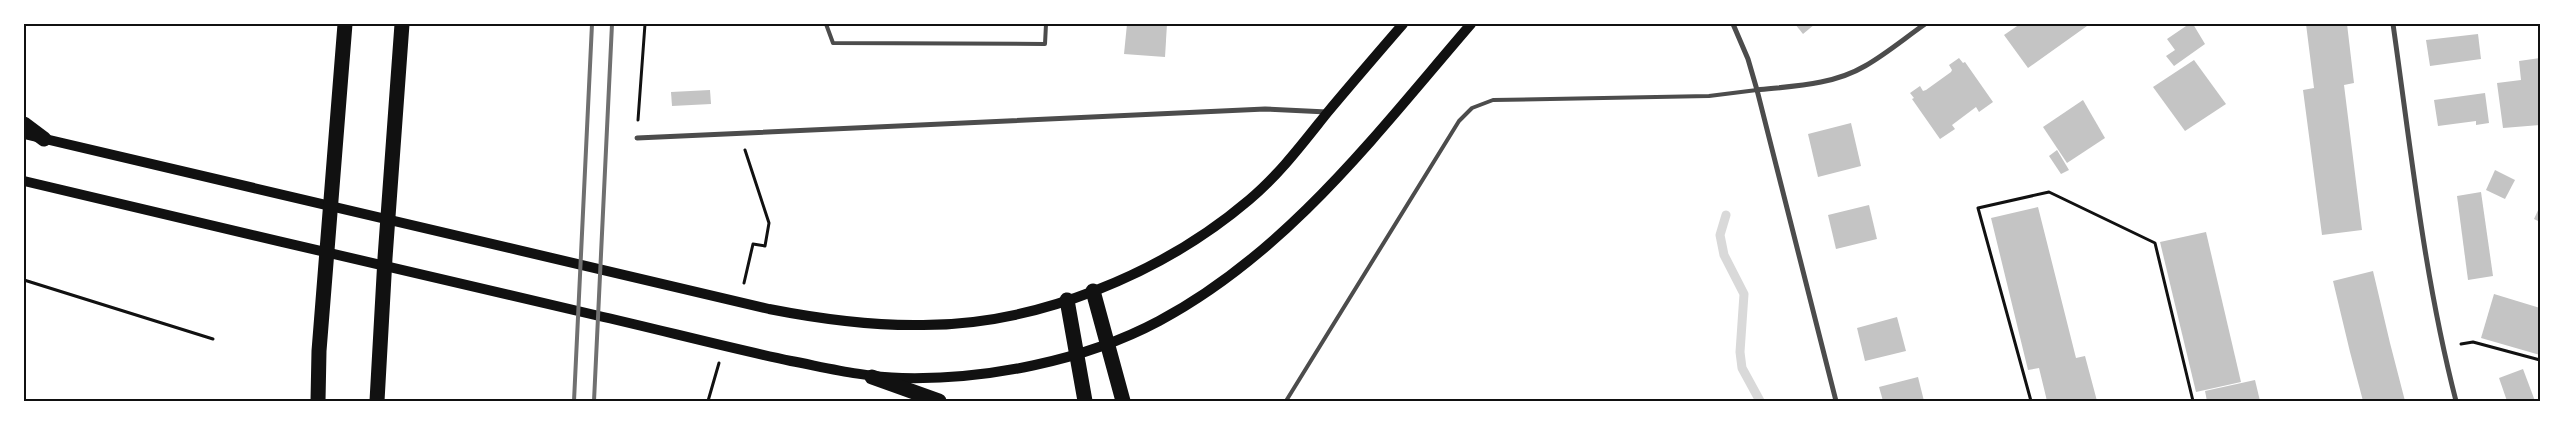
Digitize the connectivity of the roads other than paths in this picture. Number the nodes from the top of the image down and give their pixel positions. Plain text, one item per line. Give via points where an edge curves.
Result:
1 (345, 24) edge
2 (402, 24) edge
3 (826, 24) edge
4 (1046, 24) edge
5 (1403, 24) edge
6 (1471, 24) edge
7 (1734, 24) edge
8 (1925, 24) edge
9 (2392, 24) edge
10 (1757, 90) junction
11 (1328, 112) junction
12 (24, 124) edge
13 (24, 134) edge
14 (637, 138) road end
15 (44, 139) junction
16 (24, 181) edge
17 (1093, 291) junction
18 (1068, 300) junction
19 (1108, 343) junction
20 (1078, 353) junction
21 (872, 376) junction
22 (318, 401) edge
23 (377, 401) edge
24 (939, 401) edge
25 (1085, 401) edge
26 (1123, 401) edge
27 (1286, 401) edge
28 (1836, 401) edge
29 (2456, 401) edge

1 - 22 highway via 319,351
2 - 23 highway
3 - 4 lane via 833,43 1035,44 1045,44
5 - 11 main road
6 - 19 main road via 1352,161 1268,247 1195,300
7 - 10 street
8 - 10 street via 1865,67 1841,77
9 - 29 street via 2426,267
10 - 27 lane via 1709,96 1493,100 1472,108 1459,121
10 - 28 street
11 - 14 street via 1265,109
11 - 17 main road via 1292,158 1249,200 1180,250 1132,276
12 - 15 highway
13 - 15 main road
15 - 18 main road via 810,317 925,326 1008,315
16 - 21 main road via 723,346
17 - 18 main road
17 - 19 highway
18 - 20 highway
19 - 20 main road
19 - 26 highway
20 - 21 main road via 986,374 930,378
20 - 25 highway
21 - 24 highway

